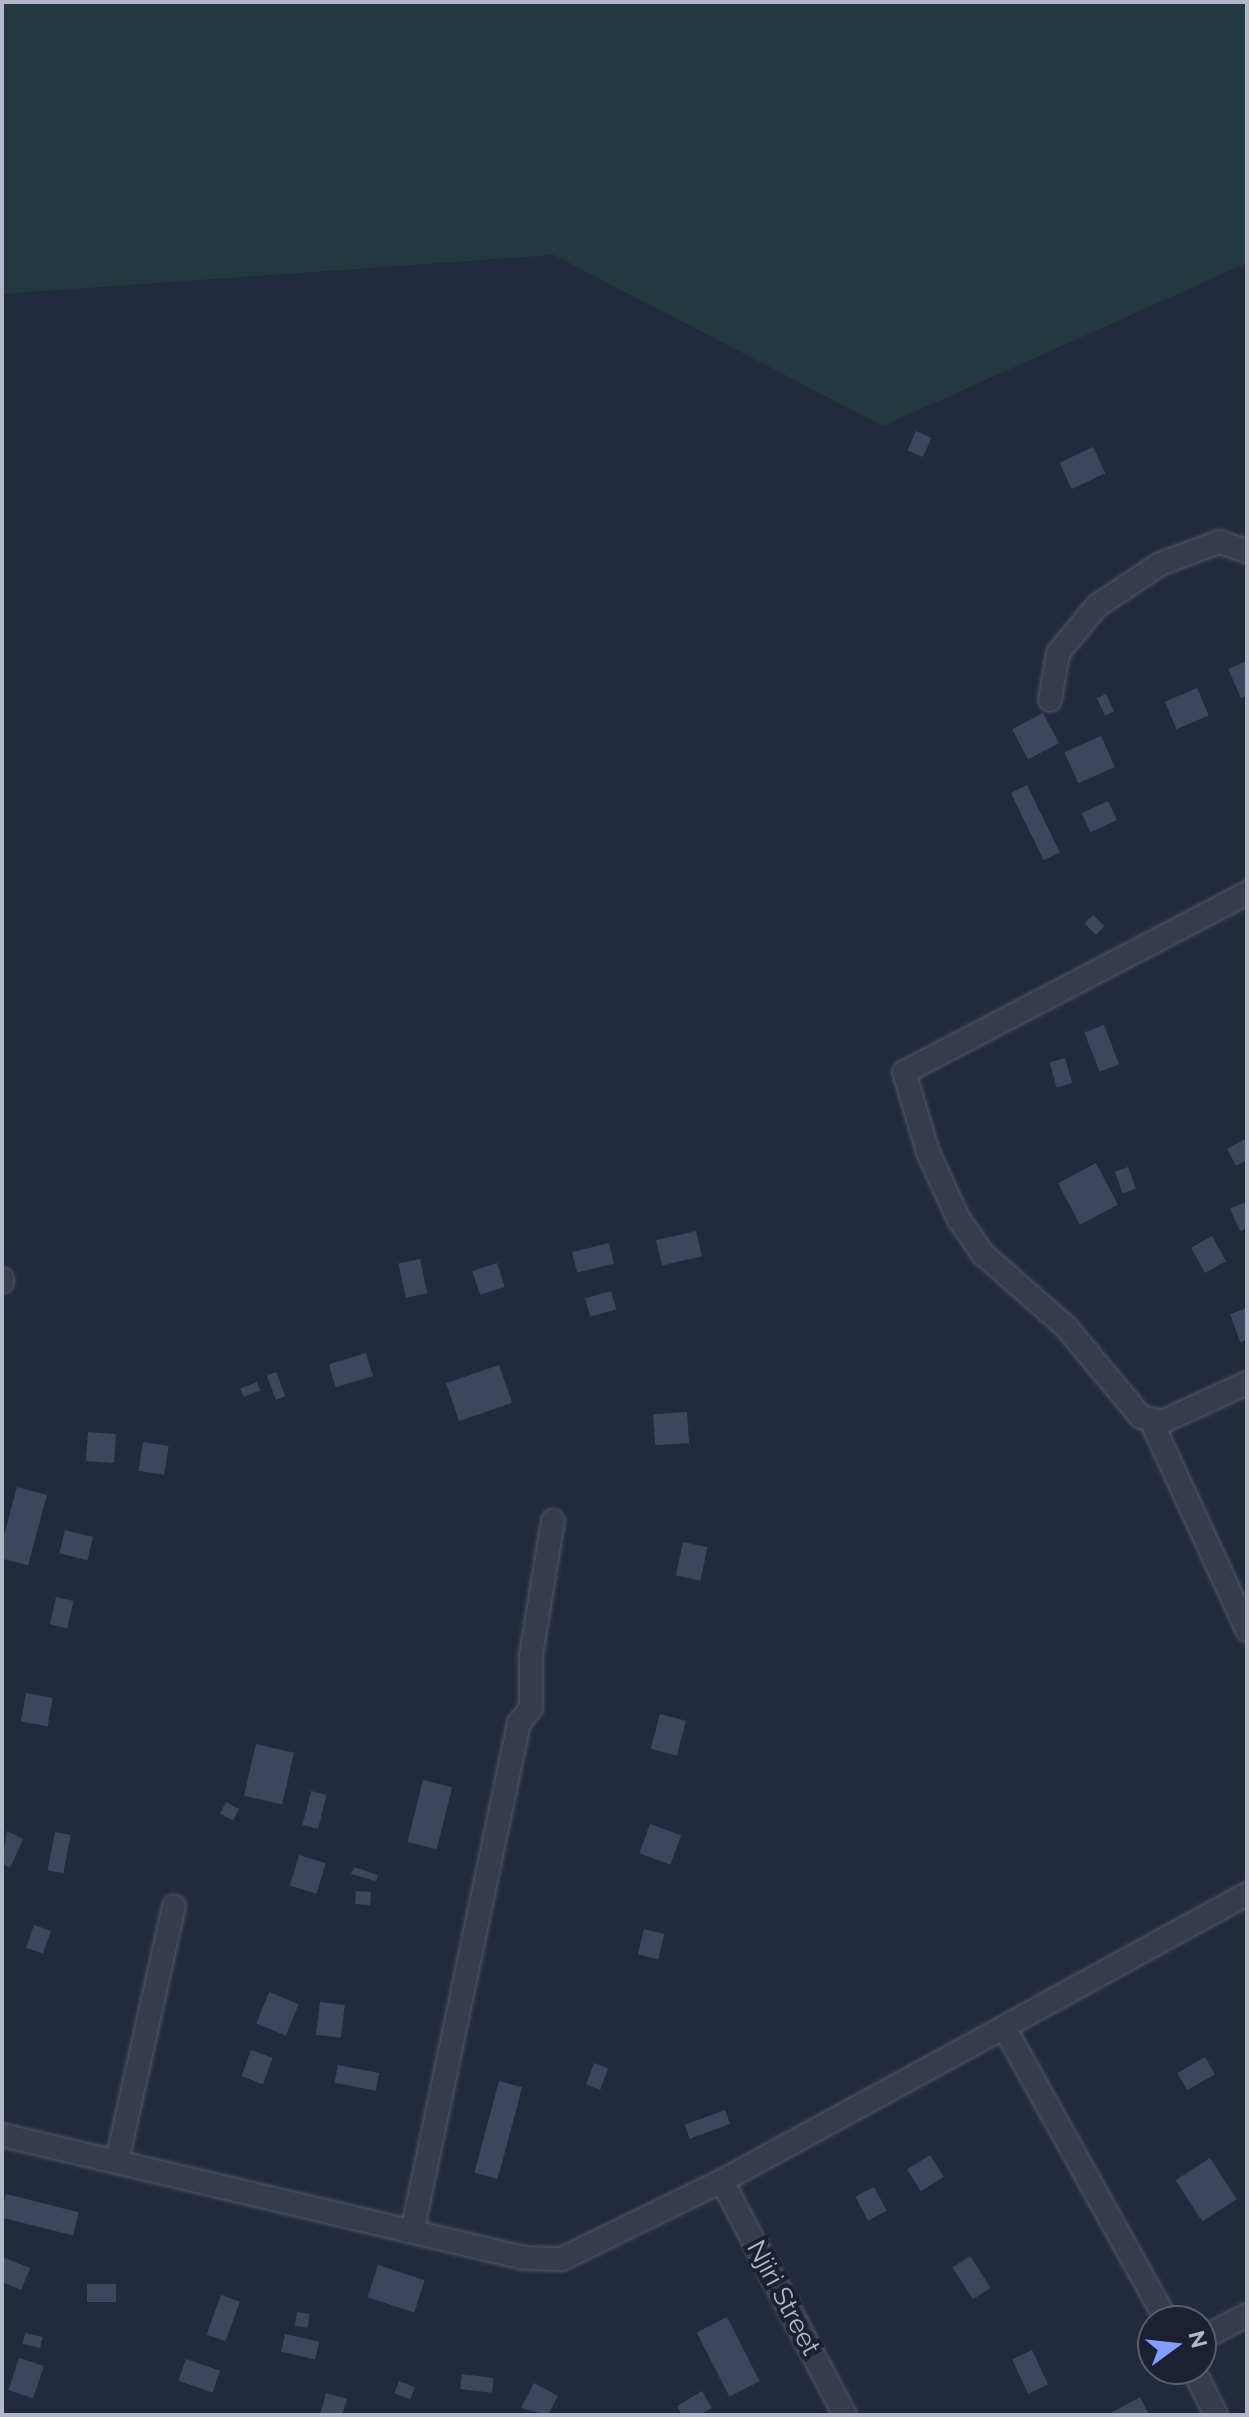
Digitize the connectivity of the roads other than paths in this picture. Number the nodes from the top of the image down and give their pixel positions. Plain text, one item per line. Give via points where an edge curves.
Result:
1 (1247, 551) edge
2 (1050, 700) dead end
3 (1247, 893) edge
4 (1247, 1383) edge
5 (1152, 1423) junction
6 (553, 1521) dead end
7 (1247, 1630) edge
8 (1247, 1894) edge
9 (174, 1906) dead end
10 (1004, 2027) junction
11 (2, 2135) edge
12 (117, 2161) junction
13 (722, 2181) junction
14 (413, 2228) junction
15 (1158, 2305) edge
16 (1247, 2315) edge
17 (1217, 2331) edge
18 (1201, 2385) edge
19 (845, 2415) edge
20 (1216, 2415) edge

1 - 2 street via 1219,542 1160,564 1097,606 1058,653
3 - 5 street via 904,1072 928,1152 958,1218 983,1254 1066,1327 1141,1417
4 - 5 street
5 - 7 street
6 - 14 street via 531,1655 531,1708 519,1723
8 - 10 street
9 - 12 street
10 - 13 street
10 - 15 street
11 - 12 street
12 - 14 street
13 - 14 street via 562,2259 524,2258
13 - 19 street, Njiri Street
16 - 17 street
18 - 20 street

